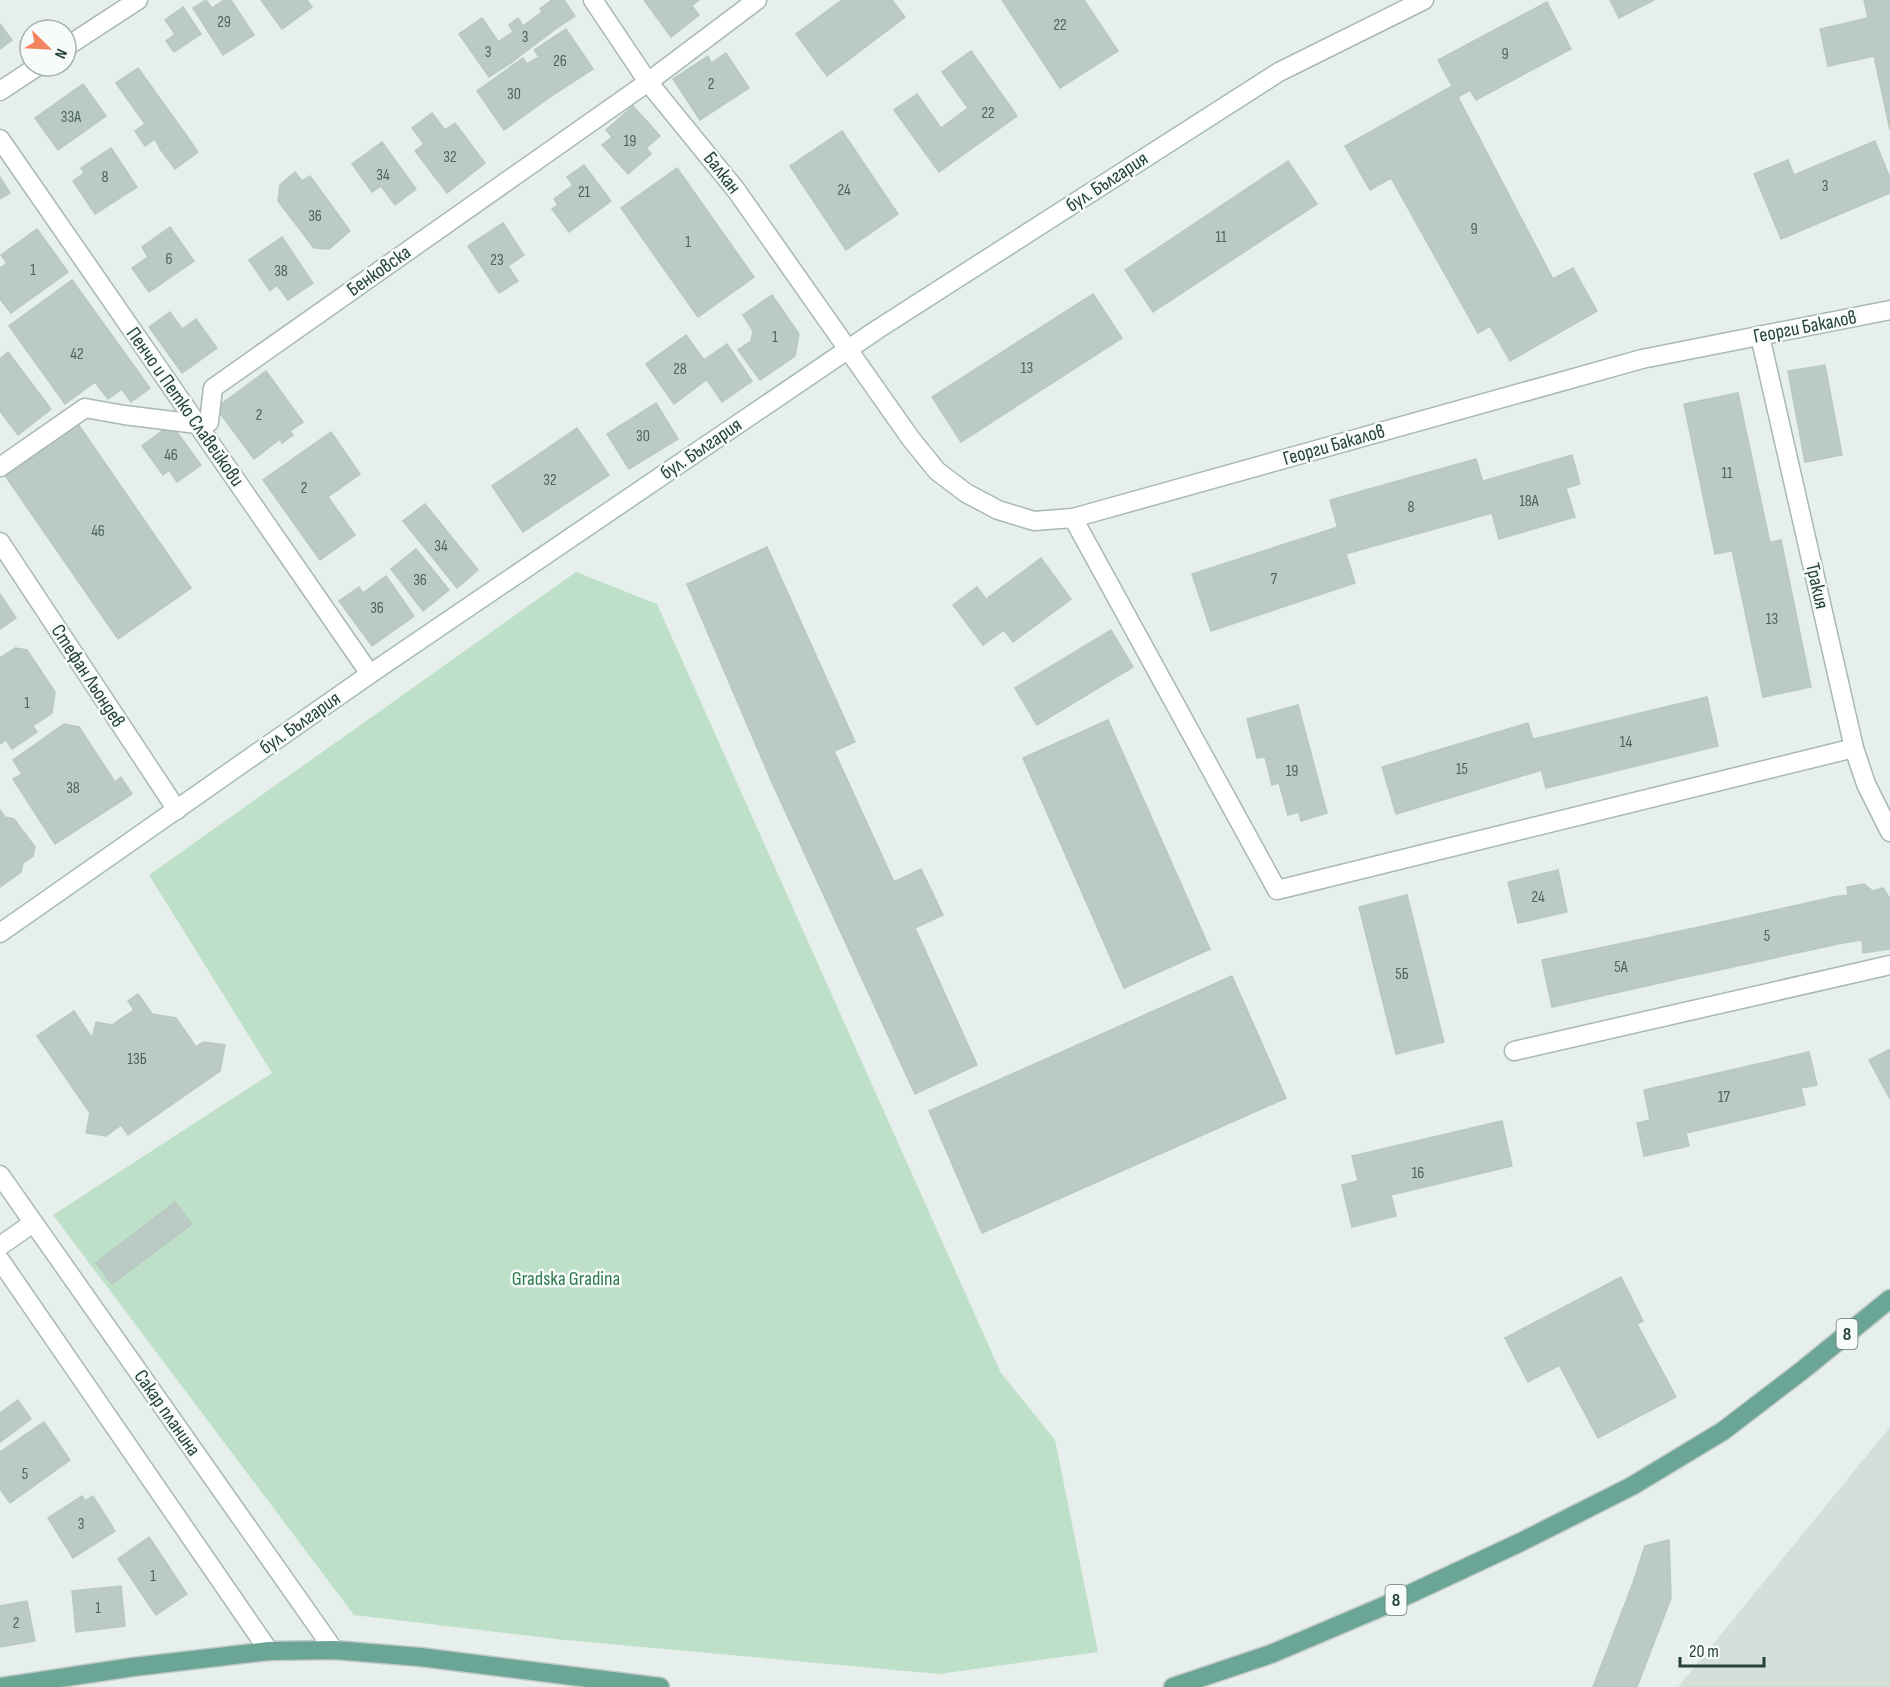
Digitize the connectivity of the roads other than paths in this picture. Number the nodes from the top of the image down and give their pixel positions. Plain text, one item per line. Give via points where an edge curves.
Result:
1 (138, 0) edge
2 (594, 0) edge
3 (758, 0) edge
4 (1424, 0) edge
5 (78, 39) edge
6 (20, 78) edge
7 (648, 82) junction
8 (0, 91) edge
9 (0, 139) edge
10 (1890, 310) edge
11 (1760, 336) junction
12 (847, 349) junction
13 (197, 424) junction
14 (0, 467) edge
15 (1073, 518) junction
16 (0, 542) edge
17 (370, 674) junction
18 (1854, 748) junction
19 (177, 810) junction
20 (1890, 832) edge
21 (0, 933) edge
22 (1890, 965) edge
23 (1514, 1051) dead end
24 (0, 1176) edge
25 (33, 1223) junction
26 (0, 1246) edge
27 (0, 1260) edge
28 (1890, 1299) edge
29 (334, 1650) junction
30 (269, 1652) junction
31 (0, 1687) edge
32 (660, 1687) edge
33 (1173, 1687) edge

1 - 5 street
2 - 7 street, Балкан
3 - 7 street, Бенковска
4 - 12 street, бул. България via 1279,72
6 - 8 street
7 - 12 street, Балкан via 736,190
7 - 13 street, Бенковска via 213,388 209,422
9 - 13 street, Пенчо и Петко Славейкови
10 - 11 street, Георги Бакалов
11 - 15 street, Георги Бакалов via 1642,359
11 - 18 street, Тракия
12 - 15 street, Георги Бакалов via 910,439 937,471 966,493 998,510 1034,521
12 - 17 street, бул. България
13 - 14 street via 85,408
13 - 17 street, Пенчо и Петко Славейкови
15 - 18 street via 1277,890
16 - 19 street, Стефан Льондев
17 - 19 street, бул. България
18 - 20 street, Тракия via 1866,784
19 - 21 street, бул. България
22 - 23 street
24 - 25 street, Сакар планина
25 - 26 street
25 - 29 street, Сакар планина
27 - 30 street
28 - 33 main road, 8 via 1723,1431 1632,1486 1384,1606 1271,1654
29 - 30 main road
29 - 32 main road via 451,1660
30 - 31 main road via 132,1666

